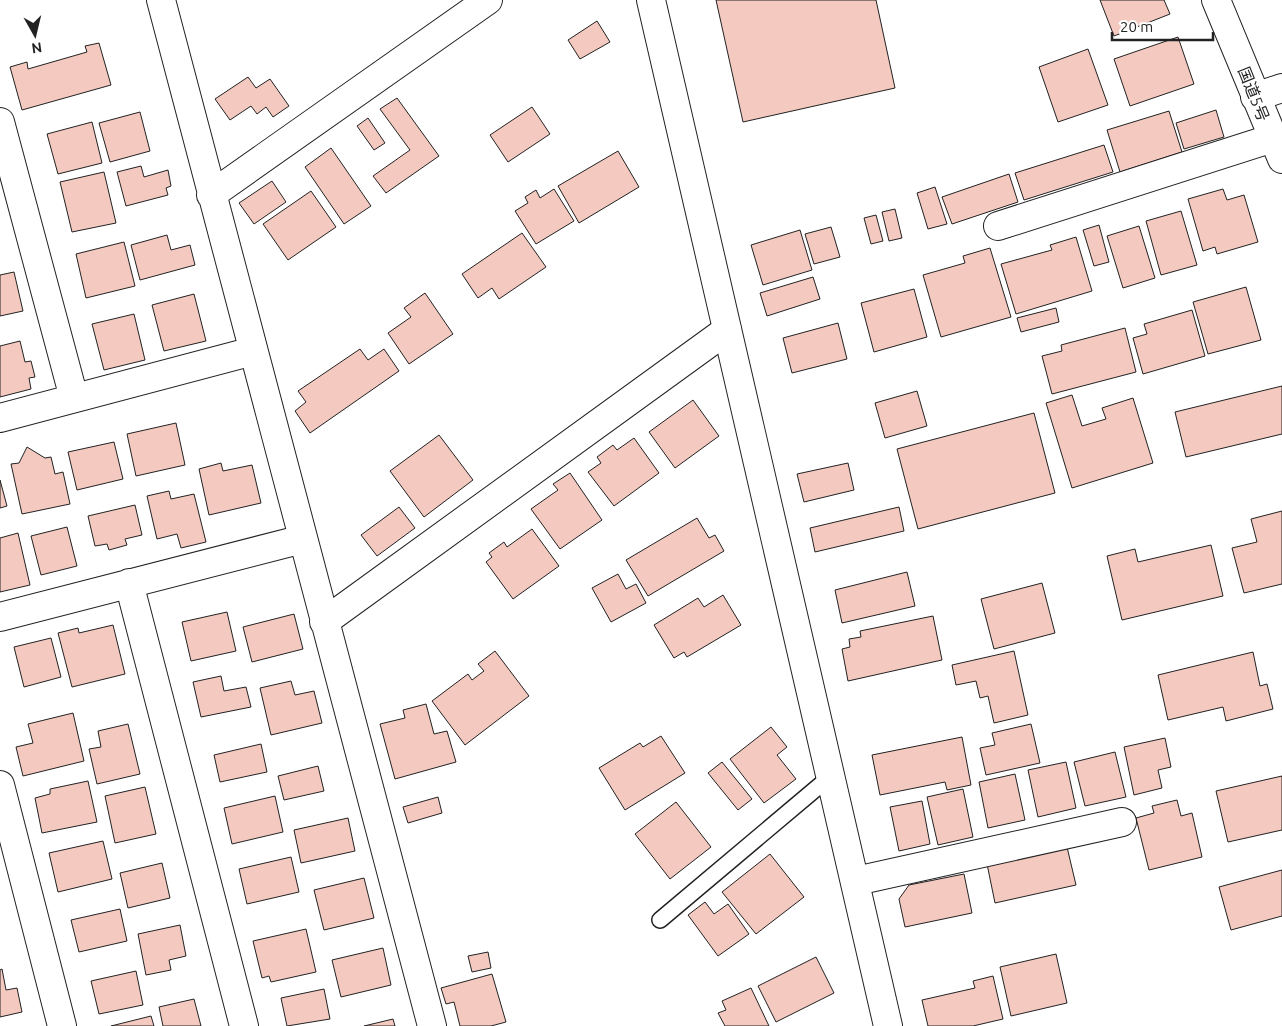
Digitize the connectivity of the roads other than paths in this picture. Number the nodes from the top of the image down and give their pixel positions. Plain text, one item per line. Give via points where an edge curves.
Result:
1 (161, 0) edge
2 (488, 0) edge
3 (651, 0) edge
4 (1216, 0) edge
5 (1282, 88) edge
6 (1255, 97) junction
7 (0, 122) edge
8 (1277, 148) edge
9 (211, 195) junction
10 (998, 226) dead end
11 (727, 330) junction
12 (253, 351) junction
13 (74, 398) junction
14 (0, 418) edge
15 (303, 539) junction
16 (129, 583) junction
17 (0, 617) edge
18 (324, 622) junction
19 (831, 776) junction
20 (0, 786) edge
21 (1122, 822) dead end
22 (856, 881) junction
23 (660, 920) dead end
24 (62, 1026) edge
25 (244, 1026) edge
26 (432, 1026) edge
27 (888, 1026) edge

1 - 9 main road
2 - 9 main road
3 - 11 main road
4 - 6 main road, 国道5号
5 - 6 main road
6 - 8 main road, 国道5号
7 - 13 main road
8 - 10 main road
9 - 12 main road
11 - 18 main road
11 - 19 main road
12 - 13 main road
12 - 15 main road
13 - 14 main road
15 - 16 main road
15 - 18 main road
16 - 17 main road
16 - 25 main road
18 - 26 main road
19 - 22 main road
19 - 23 lane
20 - 24 main road
21 - 22 main road
22 - 27 main road

